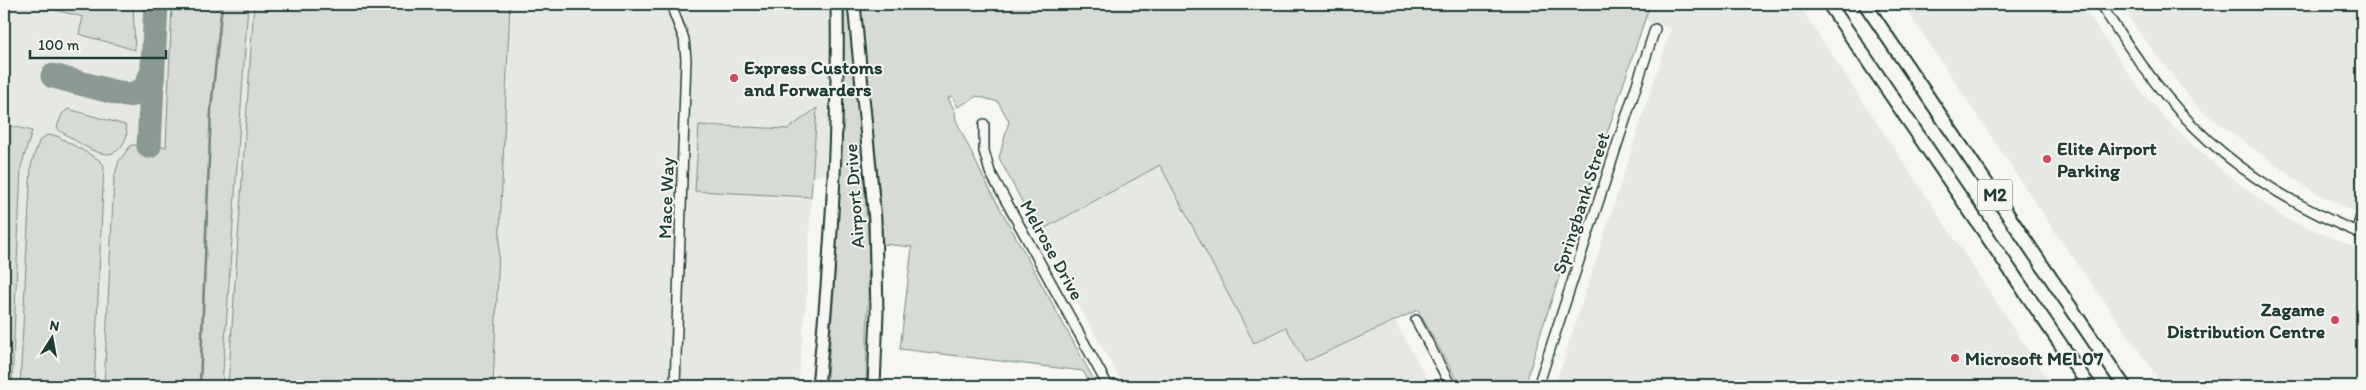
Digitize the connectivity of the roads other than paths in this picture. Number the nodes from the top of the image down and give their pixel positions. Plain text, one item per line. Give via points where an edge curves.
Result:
1 (838, 4) edge
2 (854, 4) edge
3 (1829, 4) edge
4 (1865, 4) edge
5 (2100, 4) edge
6 (674, 13) dead end
7 (1655, 29) dead end
8 (984, 124) dead end
9 (2362, 214) edge
10 (2359, 233) edge
11 (1416, 320) dead end
12 (675, 386) edge
13 (818, 386) edge
14 (874, 386) edge
15 (1108, 386) edge
16 (1451, 386) edge
17 (1538, 386) edge
18 (2089, 386) edge
19 (2124, 386) edge

1 - 13 main road, Airport Drive via 833,201
2 - 14 main road, Airport Drive via 875,220 877,313
3 - 18 highway, M2
4 - 19 highway, M2
5 - 10 street via 2168,99 2229,159 2282,194
6 - 12 street, Mace Way via 684,39 686,59
7 - 17 street, Springbank Street
8 - 15 street, Melrose Drive via 984,151 990,172
9 - 10 street
11 - 16 street

